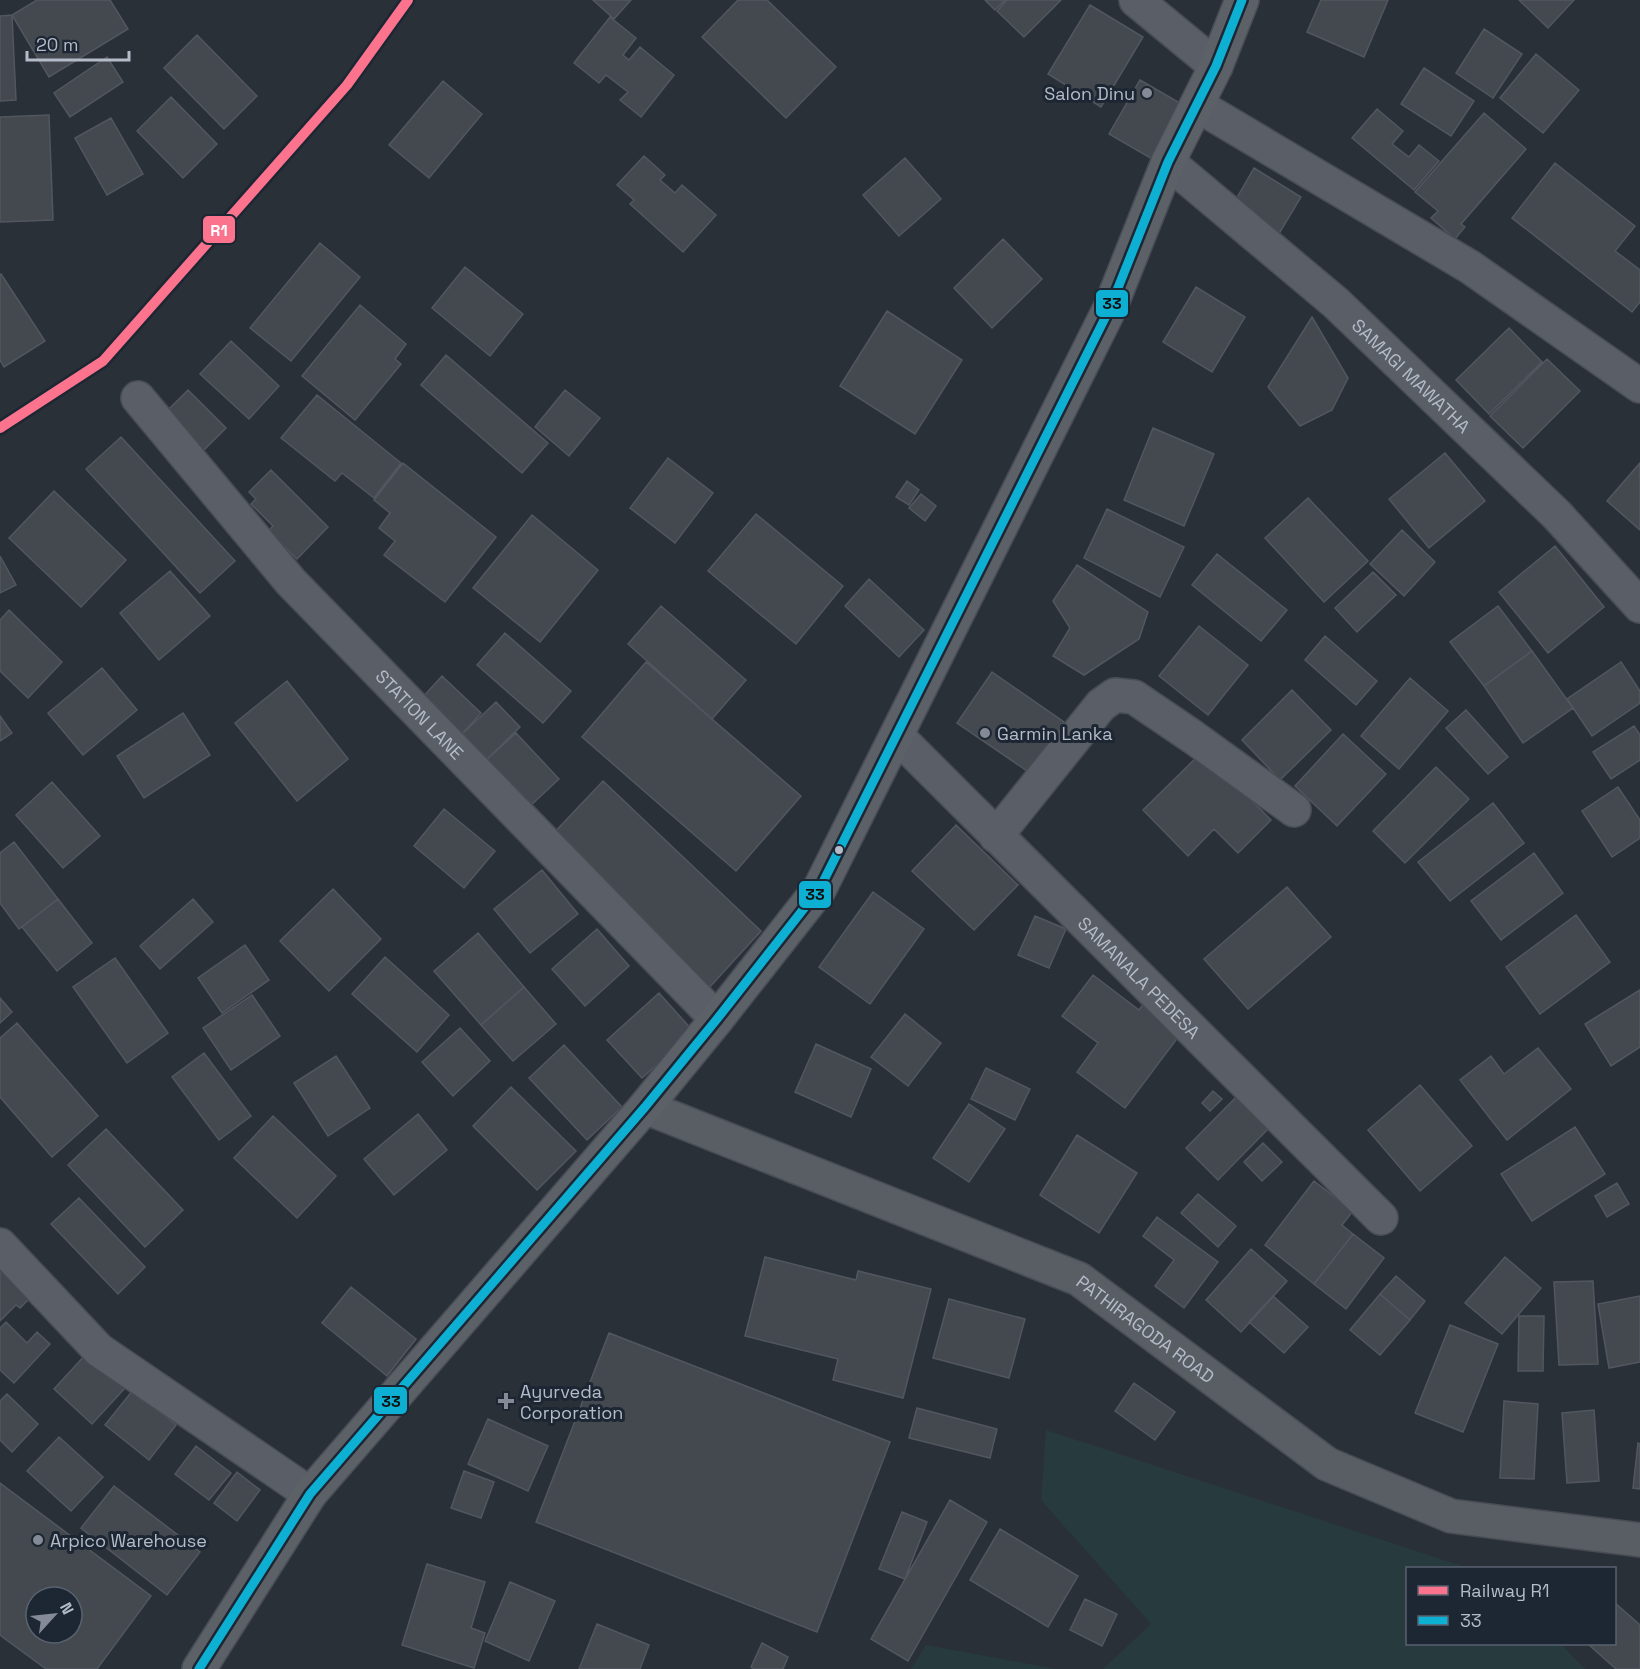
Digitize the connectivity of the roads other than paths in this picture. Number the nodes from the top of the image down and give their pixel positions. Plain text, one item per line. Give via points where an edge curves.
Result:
1 (1136, 0) edge
2 (1242, 0) edge
3 (1216, 66) junction
4 (1197, 105) junction
5 (1168, 162) junction
6 (1640, 386) edge
7 (138, 398) dead end
8 (1640, 606) edge
9 (897, 736) junction
10 (1294, 810) dead end
11 (996, 836) junction
12 (717, 1018) junction
13 (645, 1107) junction
14 (1382, 1218) dead end
15 (0, 1245) edge
16 (310, 1494) junction
17 (1640, 1540) edge
18 (199, 1669) edge

1 - 3 street
2 - 3 main road
3 - 4 main road
4 - 5 main road
4 - 6 street via 1470,267
5 - 8 street, SAMAGI MAWATHA via 1336,303 1557,515
5 - 9 main road via 1110,308
7 - 12 street, STATION LANE via 291,582
9 - 11 street, SAMANALA PEDESA
9 - 12 main road via 820,888
10 - 11 street via 1134,697 1115,695 1101,705
11 - 14 street, SAMANALA PEDESA
12 - 13 main road
13 - 16 main road
13 - 17 street, PATHIRAGODA ROAD via 1079,1279 1327,1464 1450,1515
15 - 16 street via 99,1350
16 - 18 main road

